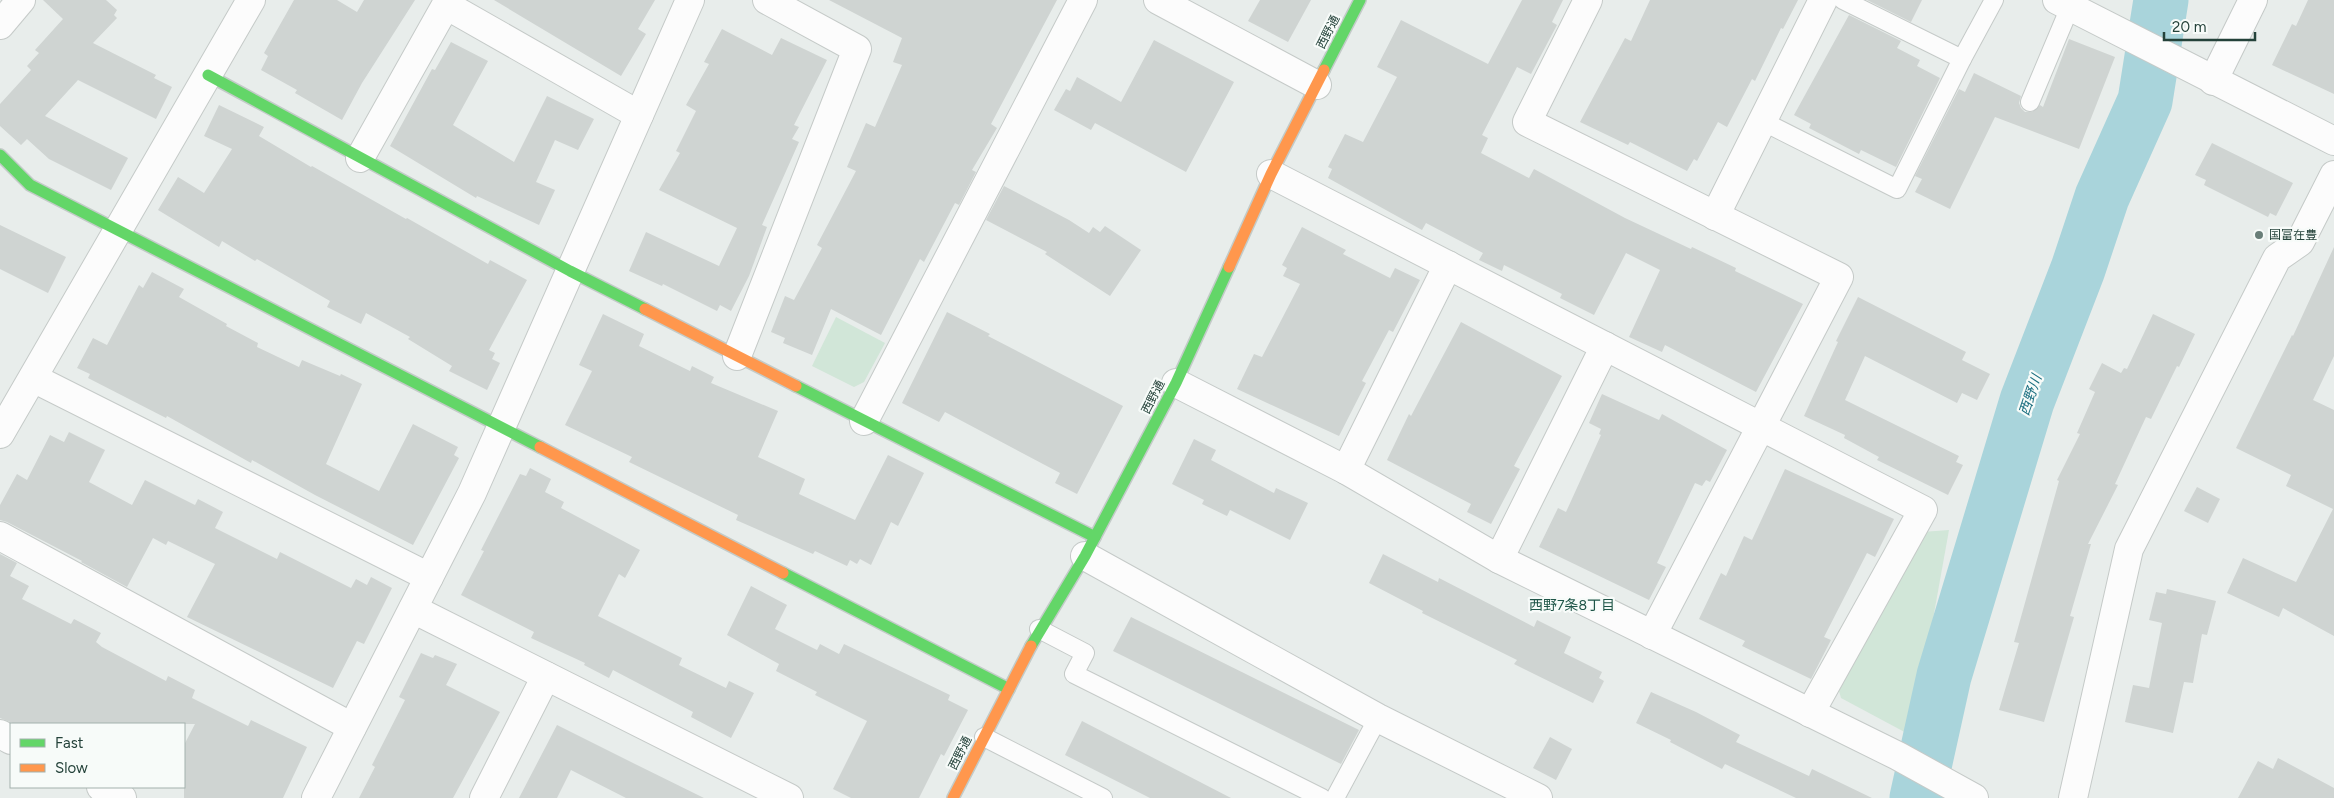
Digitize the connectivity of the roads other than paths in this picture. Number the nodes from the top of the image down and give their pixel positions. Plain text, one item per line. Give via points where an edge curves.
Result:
1 (21, 0) edge
2 (251, 0) edge
3 (690, 0) edge
4 (767, 0) edge
5 (1083, 0) edge
6 (1158, 0) edge
7 (1360, 0) edge
8 (1588, 0) edge
9 (1823, 0) edge
10 (1843, 0) edge
11 (1994, 0) edge
12 (2253, 0) edge
13 (2064, 3) edge
14 (0, 25) edge
15 (1962, 59) junction
16 (208, 75) junction
17 (2202, 75) junction
18 (1317, 85) junction
19 (2030, 102) dead end
20 (639, 115) junction
21 (1762, 121) junction
22 (2334, 140) edge
23 (0, 155) edge
24 (360, 158) junction
25 (1271, 174) junction
26 (2334, 175) edge
27 (1716, 216) junction
28 (118, 230) junction
29 (1448, 265) junction
30 (570, 272) junction
31 (1605, 346) junction
32 (737, 356) junction
33 (33, 378) junction
34 (1176, 383) junction
35 (864, 420) junction
36 (1761, 426) junction
37 (502, 427) junction
38 (0, 434) edge
39 (1346, 470) junction
40 (0, 536) edge
41 (1090, 547) junction
42 (1499, 560) junction
43 (429, 577) junction
44 (413, 609) junction
45 (1039, 629) junction
46 (1652, 635) junction
47 (546, 676) junction
48 (1009, 689) junction
49 (1810, 713) junction
50 (1378, 718) junction
51 (352, 727) junction
52 (984, 737) junction
53 (103, 788) edge
54 (1969, 796) edge
55 (122, 798) edge
56 (316, 798) edge
57 (484, 798) edge
58 (789, 798) edge
59 (953, 798) edge
60 (1103, 798) edge
61 (1322, 798) edge
62 (1335, 798) edge
63 (1538, 798) edge
64 (2073, 798) edge

1 - 14 street
2 - 16 street
3 - 20 street
4 - 32 street via 856,49
5 - 35 street
6 - 18 street
7 - 18 street, 西野通
8 - 27 street via 1527,122
9 - 21 street
10 - 15 lane
11 - 15 lane
12 - 17 street
13 - 17 street
13 - 19 lane
15 - 21 lane via 1897,189
16 - 24 street
16 - 28 street
17 - 22 street
18 - 25 street, 西野通
20 - 24 street via 446,6
20 - 30 street
21 - 27 street
23 - 28 street via 30,185
24 - 30 street
25 - 29 street
25 - 34 street, 西野通
26 - 64 street via 2300,242 2277,258 2129,549
27 - 36 street via 1839,277
28 - 33 street
28 - 37 street
29 - 31 street
29 - 39 street
30 - 32 street
30 - 37 street
31 - 36 street
31 - 42 street
32 - 35 street
33 - 38 street
33 - 43 street
34 - 39 street
34 - 41 street, 西野通
35 - 41 street
36 - 46 street
36 - 49 street via 1923,510
37 - 43 street
37 - 48 street
39 - 42 street
40 - 51 street
41 - 45 street, 西野通
41 - 50 street
42 - 46 street
43 - 44 street
44 - 47 street
44 - 51 street
45 - 48 street, 西野通
45 - 61 lane via 1085,653 1074,674
46 - 49 street
47 - 57 street
47 - 58 street
48 - 52 street, 西野通
49 - 54 street via 1898,756
50 - 62 lane
50 - 63 street
51 - 56 street
52 - 59 street, 西野通
52 - 60 lane
53 - 55 street

